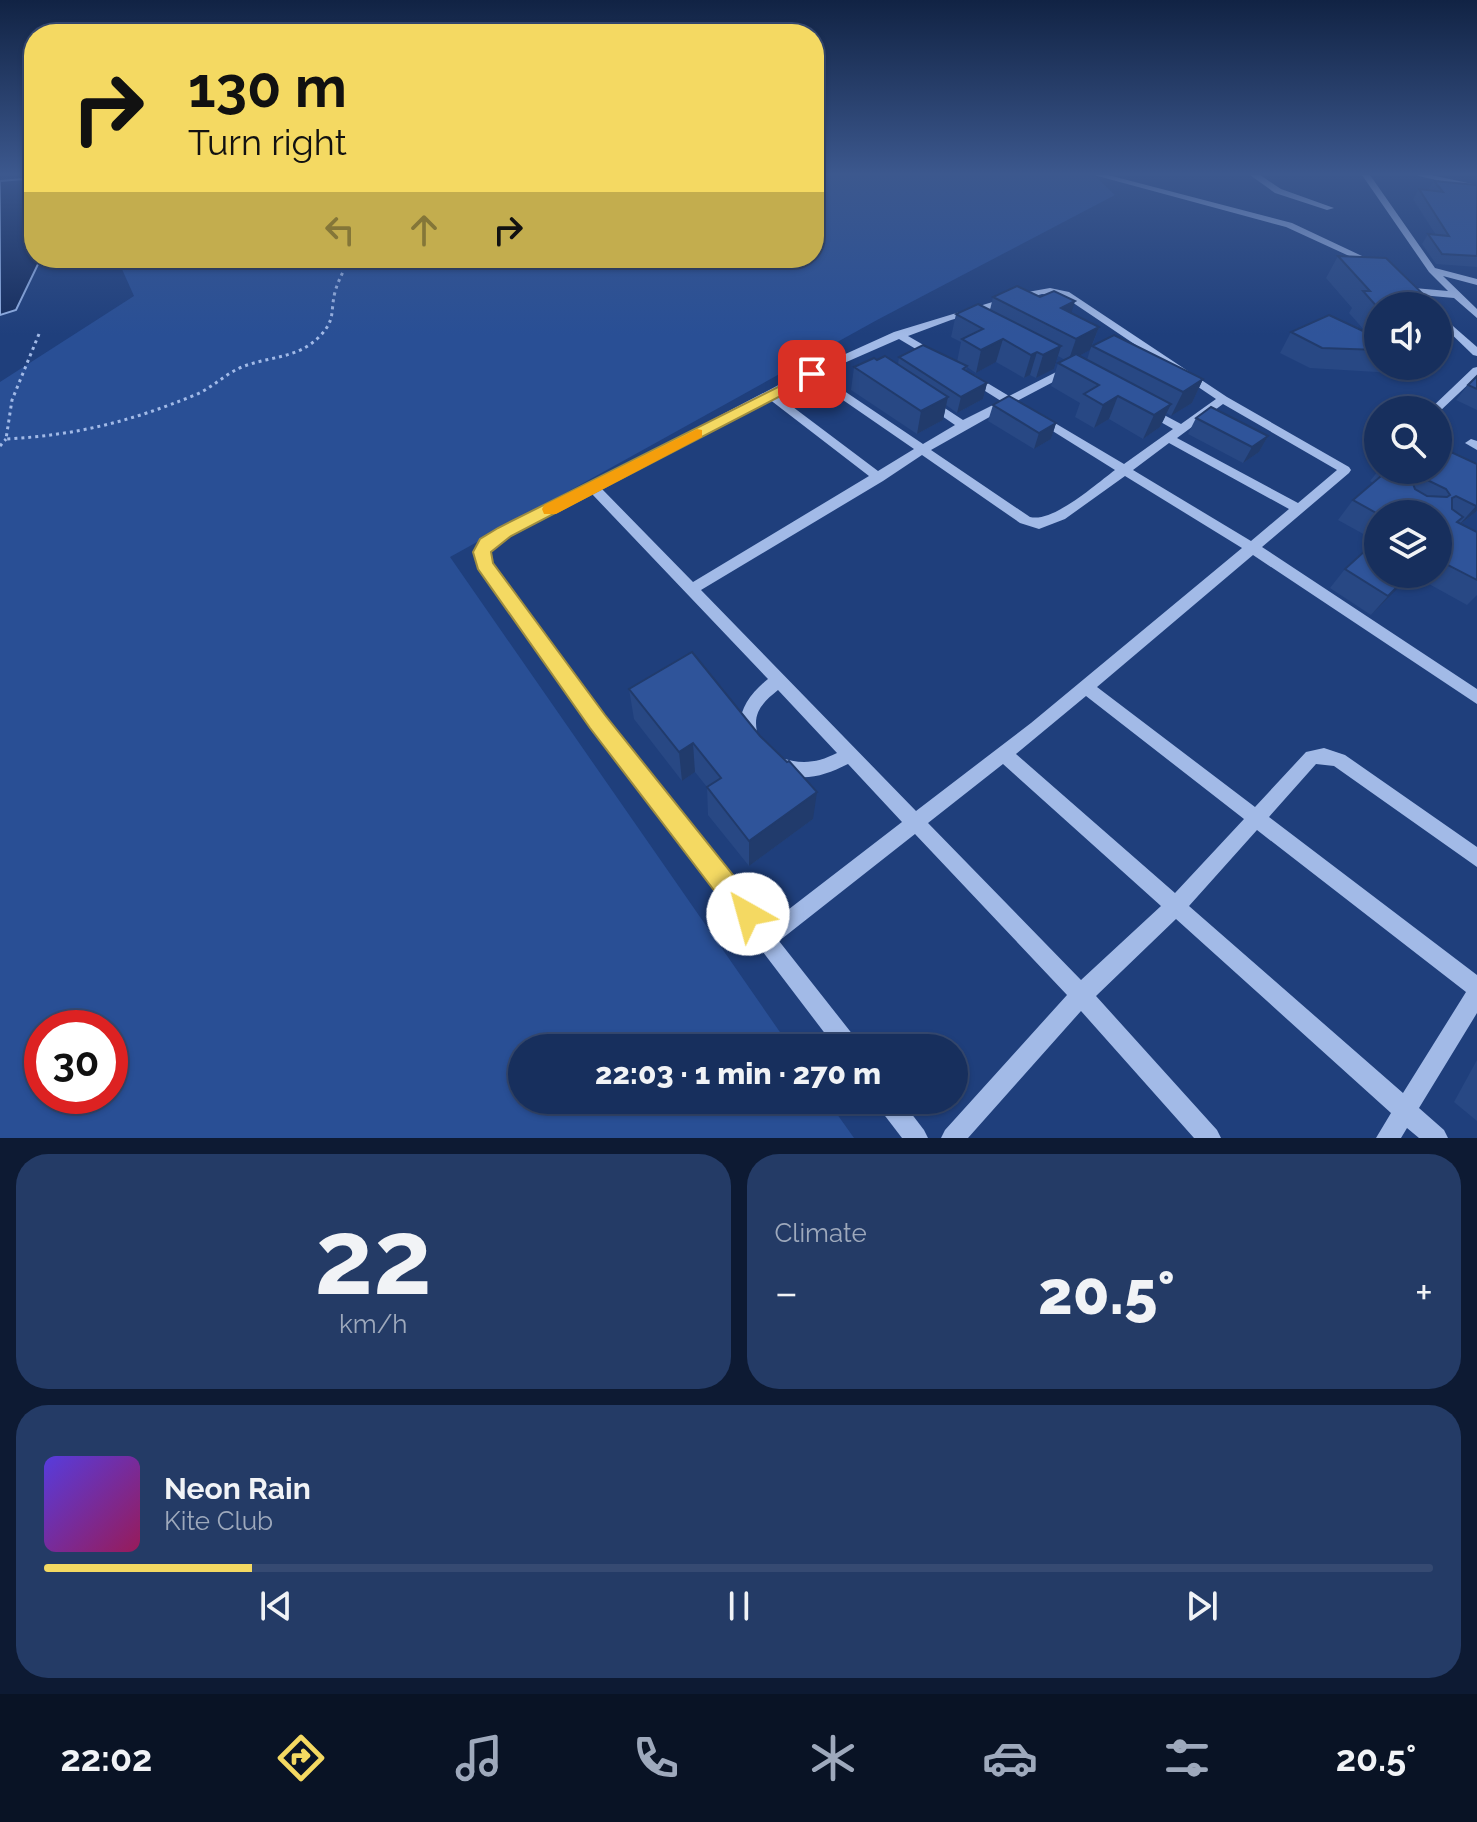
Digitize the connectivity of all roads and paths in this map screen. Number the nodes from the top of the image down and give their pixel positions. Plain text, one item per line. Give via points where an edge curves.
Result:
1 (1296, 228) edge
2 (1403, 228) edge
3 (346, 268) edge
4 (1383, 269) edge
5 (1432, 270) junction
6 (1398, 279) edge
7 (1477, 282) edge
8 (1412, 291) joint
9 (1456, 295) junction
10 (1477, 315) edge
11 (1452, 329) edge
12 (39, 334) dead end
13 (898, 334) junction
14 (1477, 353) edge
15 (1055, 362) edge
16 (1069, 369) junction
17 (1081, 369) edge
18 (1477, 370) edge
19 (812, 374) junction
20 (915, 393) edge
21 (771, 395) junction
22 (1450, 396) edge
23 (1223, 399) junction
24 (1009, 400) junction
25 (1132, 402) edge
26 (963, 425) junction
27 (1182, 429) junction
28 (1168, 438) junction
29 (6, 439) junction
30 (0, 446) edge
31 (923, 451) junction
32 (1125, 469) junction
33 (879, 478) junction
34 (594, 488) junction
35 (1297, 508) junction
36 (1254, 549) junction
37 (694, 588) junction
38 (779, 680) junction
39 (1086, 687) junction
40 (1477, 697) edge
41 (1004, 754) junction
42 (850, 755) junction
43 (1256, 817) junction
44 (914, 823) junction
45 (1477, 858) edge
46 (1176, 906) junction
47 (767, 938) junction
48 (1477, 991) edge
49 (1081, 995) junction
50 (839, 1034) edge
51 (1405, 1110) junction
52 (898, 1114) edge
53 (916, 1138) edge
54 (953, 1138) edge
55 (1209, 1138) edge
56 (1388, 1138) edge
57 (1436, 1138) edge

1 - 4 street
2 - 5 street
3 - 29 path via 335,290 332,321 299,352 241,367 198,394 97,429
5 - 7 street
5 - 9 street
6 - 8 street
8 - 9 street
9 - 10 street
11 - 14 street
12 - 29 path via 12,400
13 - 19 street via 861,357
13 - 23 street via 1054,291 1073,298 1124,340
13 - 24 street
15 - 16 street
16 - 17 street
16 - 24 street
18 - 22 street
19 - 21 street
19 - 31 street
20 - 26 street
21 - 33 street
21 - 34 street
23 - 27 street
23 - 35 street via 1345,470
24 - 26 street
24 - 32 street
25 - 27 street
26 - 31 street
27 - 28 street
28 - 32 street
28 - 35 street
29 - 30 path
31 - 32 street via 1025,520 1039,524 1060,516
31 - 33 street
32 - 36 street
33 - 37 street
34 - 37 street
34 - 47 street via 486,544 485,565 597,721
35 - 36 street
36 - 39 street
36 - 40 street
37 - 38 street
38 - 42 street
38 - 42 street via 756,696 749,715 748,733 758,751 784,769 817,771
39 - 41 street
39 - 43 street
41 - 44 street
41 - 46 street
42 - 44 street
43 - 45 street via 1312,757 1324,756 1339,760
43 - 46 street
43 - 48 street
44 - 47 street
44 - 49 street
46 - 49 street
46 - 51 street
47 - 50 street
48 - 51 street
49 - 54 street
49 - 55 street
51 - 56 street
51 - 57 street
52 - 53 street

